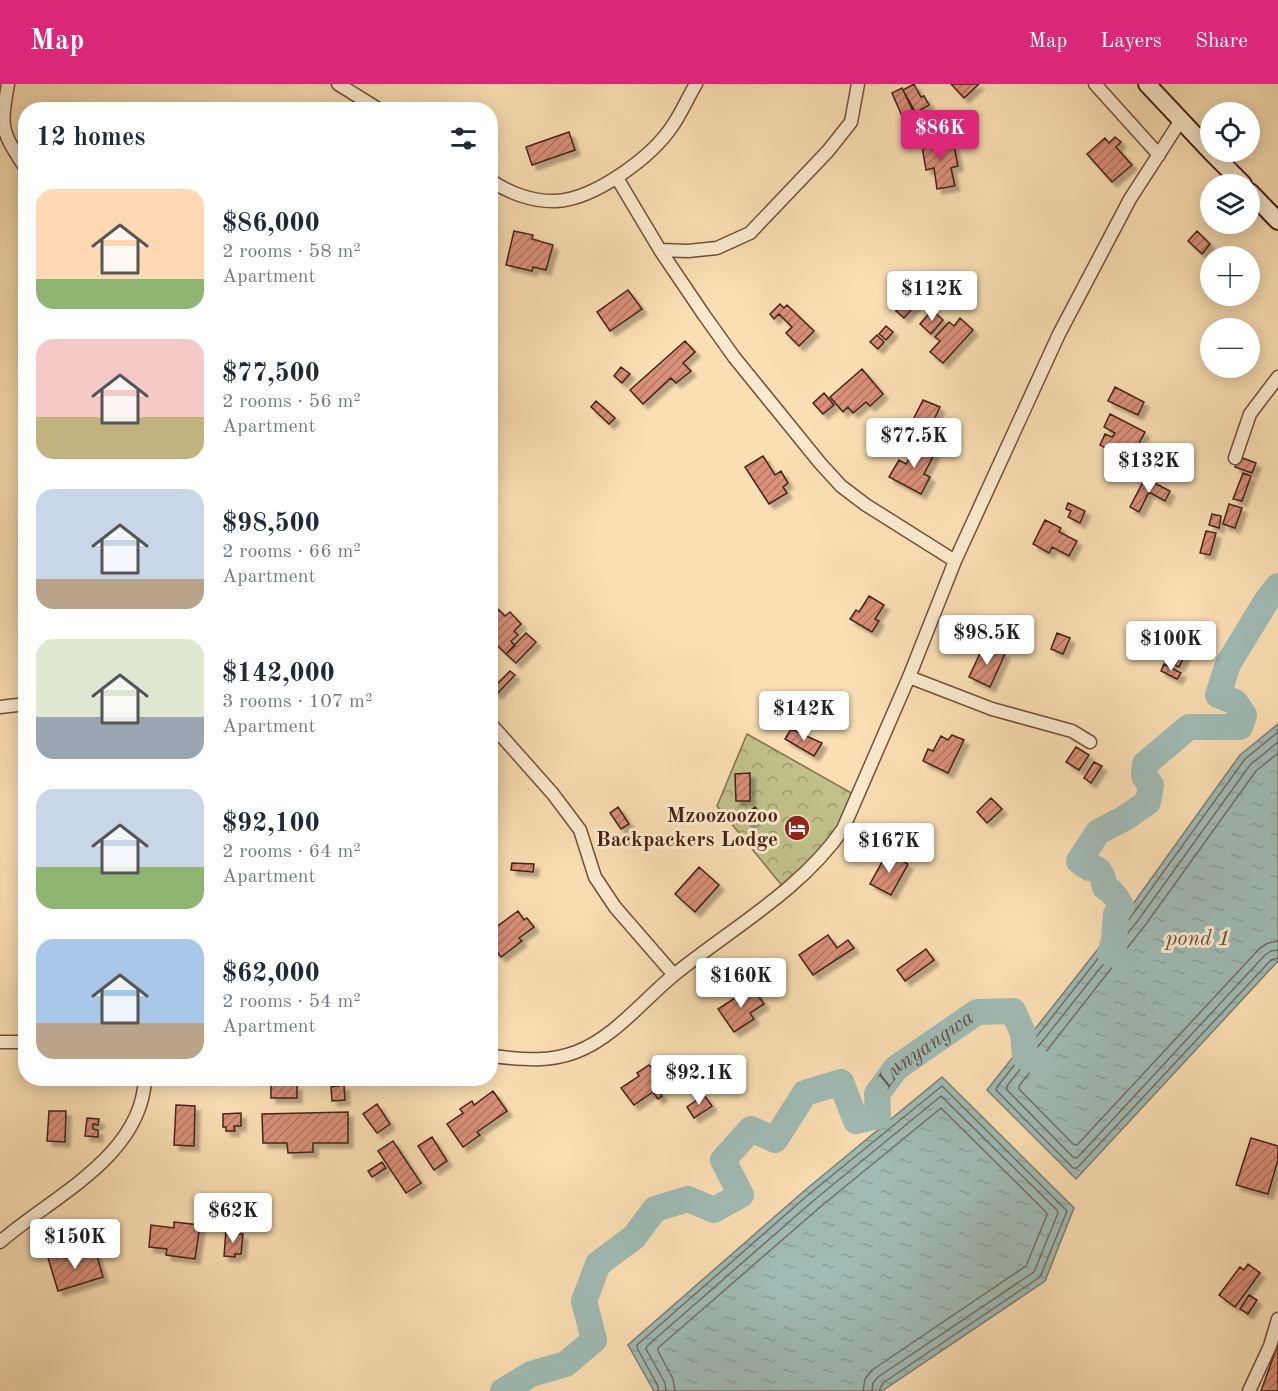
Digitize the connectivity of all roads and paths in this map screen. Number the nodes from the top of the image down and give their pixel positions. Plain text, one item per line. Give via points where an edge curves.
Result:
1 (8, 84) edge
2 (338, 84) edge
3 (696, 84) edge
4 (858, 84) edge
5 (1095, 84) edge
6 (1147, 84) edge
7 (367, 102) edge
8 (1181, 120) junction
9 (1200, 140) edge
10 (1158, 155) junction
11 (18, 156) edge
12 (1222, 162) edge
13 (1233, 174) edge
14 (617, 178) junction
15 (498, 185) edge
16 (1260, 202) edge
17 (1278, 221) edge
18 (660, 249) junction
19 (1278, 377) edge
20 (1235, 458) dead end
21 (955, 561) junction
22 (909, 678) junction
23 (18, 705) edge
24 (0, 707) edge
25 (498, 732) edge
26 (1090, 742) dead end
27 (674, 975) junction
28 (0, 1042) edge
29 (18, 1042) edge
30 (498, 1057) edge
31 (144, 1086) edge
32 (0, 1242) edge
33 (1278, 1319) edge
34 (1249, 1391) edge

1 - 11 street via 2,129
2 - 7 street
3 - 14 street via 673,126
4 - 18 street via 851,122 750,233 717,248
5 - 10 street
6 - 8 street
8 - 9 street
8 - 10 street
10 - 21 street via 1130,199 1059,334
12 - 13 street
14 - 15 street via 556,201 525,197
14 - 18 street
16 - 17 street
18 - 21 street via 734,357 841,486
19 - 20 street via 1250,414
21 - 22 street
22 - 26 street via 992,709 1072,731
22 - 27 street via 843,829 831,847 773,900
23 - 24 street
25 - 27 street via 580,830 595,877 615,907
27 - 30 street via 601,1040 544,1060
28 - 29 street
31 - 32 street via 141,1102 117,1149
33 - 34 street

